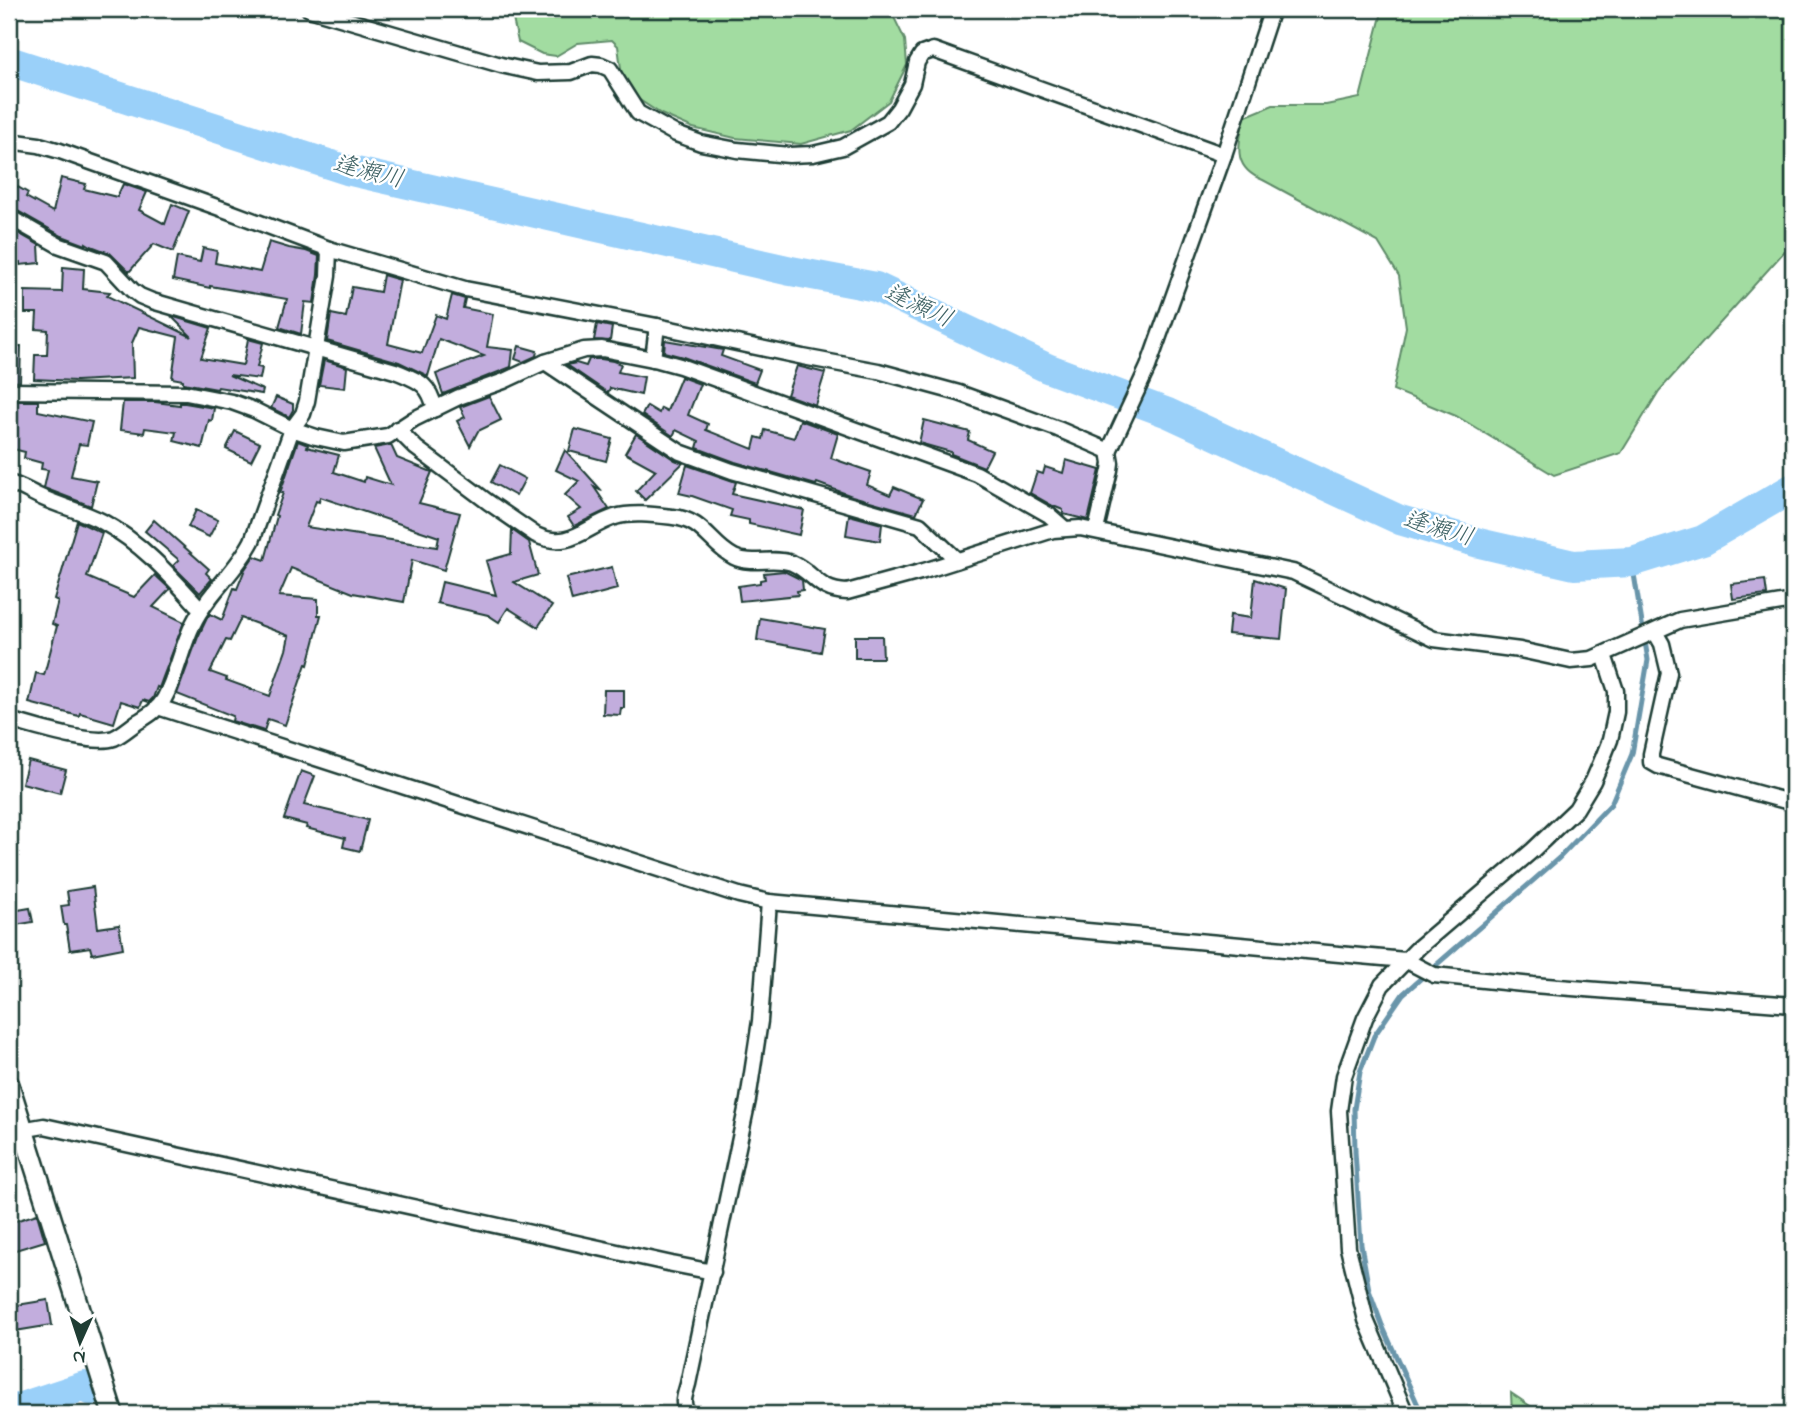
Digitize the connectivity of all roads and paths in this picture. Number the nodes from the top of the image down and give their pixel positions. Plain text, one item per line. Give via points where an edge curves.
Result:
1 (309, 9) edge
2 (1272, 9) edge
3 (9, 141) edge
4 (1224, 155) junction
5 (9, 216) edge
6 (329, 249) junction
7 (657, 326) junction
8 (316, 349) junction
9 (653, 359) junction
10 (545, 362) junction
11 (9, 391) edge
12 (436, 409) junction
13 (292, 429) junction
14 (397, 429) junction
15 (1111, 445) junction
16 (9, 483) edge
17 (1064, 528) junction
18 (1096, 530) junction
19 (957, 560) junction
20 (1793, 601) edge
21 (202, 608) junction
22 (1652, 633) junction
23 (1604, 655) junction
24 (158, 707) junction
25 (9, 720) edge
26 (1793, 803) edge
27 (769, 902) junction
28 (1411, 963) junction
29 (1793, 1005) edge
30 (9, 1085) edge
31 (16, 1131) edge
32 (713, 1272) junction
33 (113, 1414) edge
34 (689, 1414) edge
35 (1406, 1414) edge

1 - 4 street via 538,73 606,66 638,113 676,134 737,149 813,154 855,141 888,122 912,84 917,62 933,50
2 - 4 street
3 - 6 street via 60,151
4 - 15 street via 1141,383
5 - 8 street via 58,245 106,262 140,296
6 - 7 street via 465,289
6 - 8 street
7 - 9 street
7 - 15 street via 878,371 959,393
8 - 12 street via 418,381 428,390
8 - 13 street via 307,401
9 - 10 street via 602,349
9 - 17 street via 977,474
10 - 12 street
10 - 19 street via 681,452 920,525
11 - 13 street via 186,393 232,402
12 - 14 street
13 - 14 street via 344,443 387,436
13 - 21 street via 245,555
14 - 19 street via 488,502 544,539 579,536 627,514 675,517 695,523 739,560 783,561 826,588 847,592
15 - 18 street via 1111,470
16 - 21 street via 106,524 163,568
17 - 18 street
17 - 19 street
18 - 23 street via 1293,572 1434,639 1571,661
20 - 22 street via 1680,620
21 - 24 street
22 - 23 street
22 - 26 street via 1662,644 1668,683 1651,762
23 - 28 street via 1616,691 1616,712 1602,760 1576,809
24 - 25 street via 114,738 104,739
24 - 27 street
27 - 28 street
27 - 32 street via 760,1021
28 - 29 street via 1434,975
28 - 35 street via 1382,985 1365,1018 1344,1076 1339,1111 1348,1248 1366,1320
30 - 31 street
31 - 32 street via 44,1126
31 - 33 street
32 - 34 street via 683,1403

